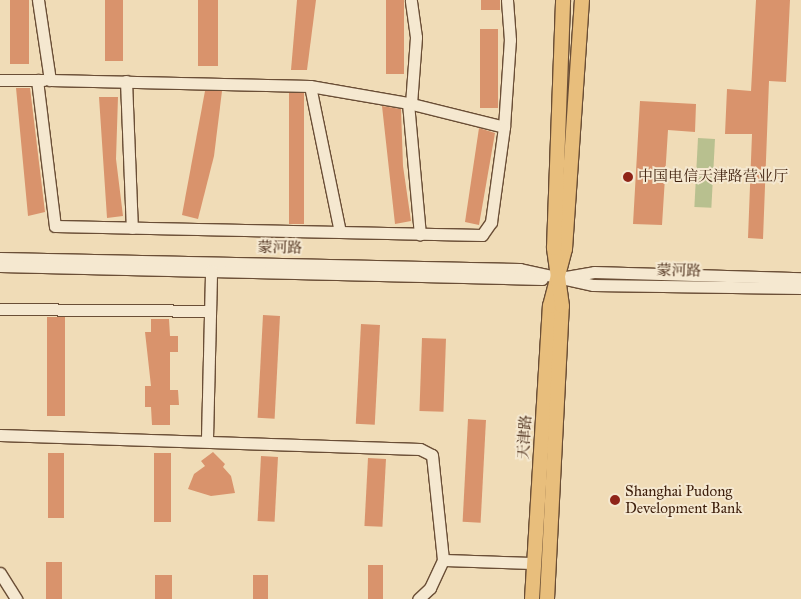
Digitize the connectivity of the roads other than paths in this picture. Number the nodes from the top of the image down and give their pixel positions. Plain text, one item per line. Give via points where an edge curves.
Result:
1 (38, 0) edge
2 (411, 0) edge
3 (508, 0) edge
4 (563, 0) edge
5 (582, 0) edge
6 (0, 80) edge
7 (38, 80) junction
8 (50, 80) junction
9 (126, 81) junction
10 (310, 86) junction
11 (409, 103) junction
12 (504, 127) junction
13 (132, 228) junction
14 (340, 232) junction
15 (420, 234) junction
16 (0, 258) edge
17 (0, 266) edge
18 (211, 270) junction
19 (557, 278) junction
20 (801, 278) edge
21 (801, 288) edge
22 (0, 309) edge
23 (210, 311) junction
24 (0, 435) edge
25 (207, 438) junction
26 (444, 560) junction
27 (532, 563) junction
28 (0, 573) edge
29 (16, 599) edge
30 (418, 599) edge
31 (532, 599) edge
32 (546, 599) edge

1 - 8 street
2 - 11 street via 416,36
3 - 12 street via 510,40
4 - 19 main road, 天津路 via 554,248
5 - 19 main road, 天津路 via 565,249
6 - 7 street
7 - 8 street
7 - 13 street via 55,226
8 - 9 street
9 - 10 street
9 - 13 street
10 - 11 street
10 - 14 street
11 - 12 street
11 - 15 street
12 - 15 street via 491,222 482,235
13 - 14 street
14 - 15 street
16 - 19 street, 蒙河路 via 520,269
17 - 18 street, 蒙河路
18 - 19 street, 蒙河路
18 - 23 street
19 - 20 street, 蒙河路 via 594,272
19 - 21 street, 蒙河路 via 593,285
19 - 27 main road, 天津路 via 550,306
19 - 32 main road, 天津路 via 562,306
22 - 23 street
23 - 25 street
24 - 25 street
25 - 26 street via 420,449 432,455
26 - 27 street
26 - 30 street via 430,588
27 - 31 main road, 天津路
28 - 29 street

